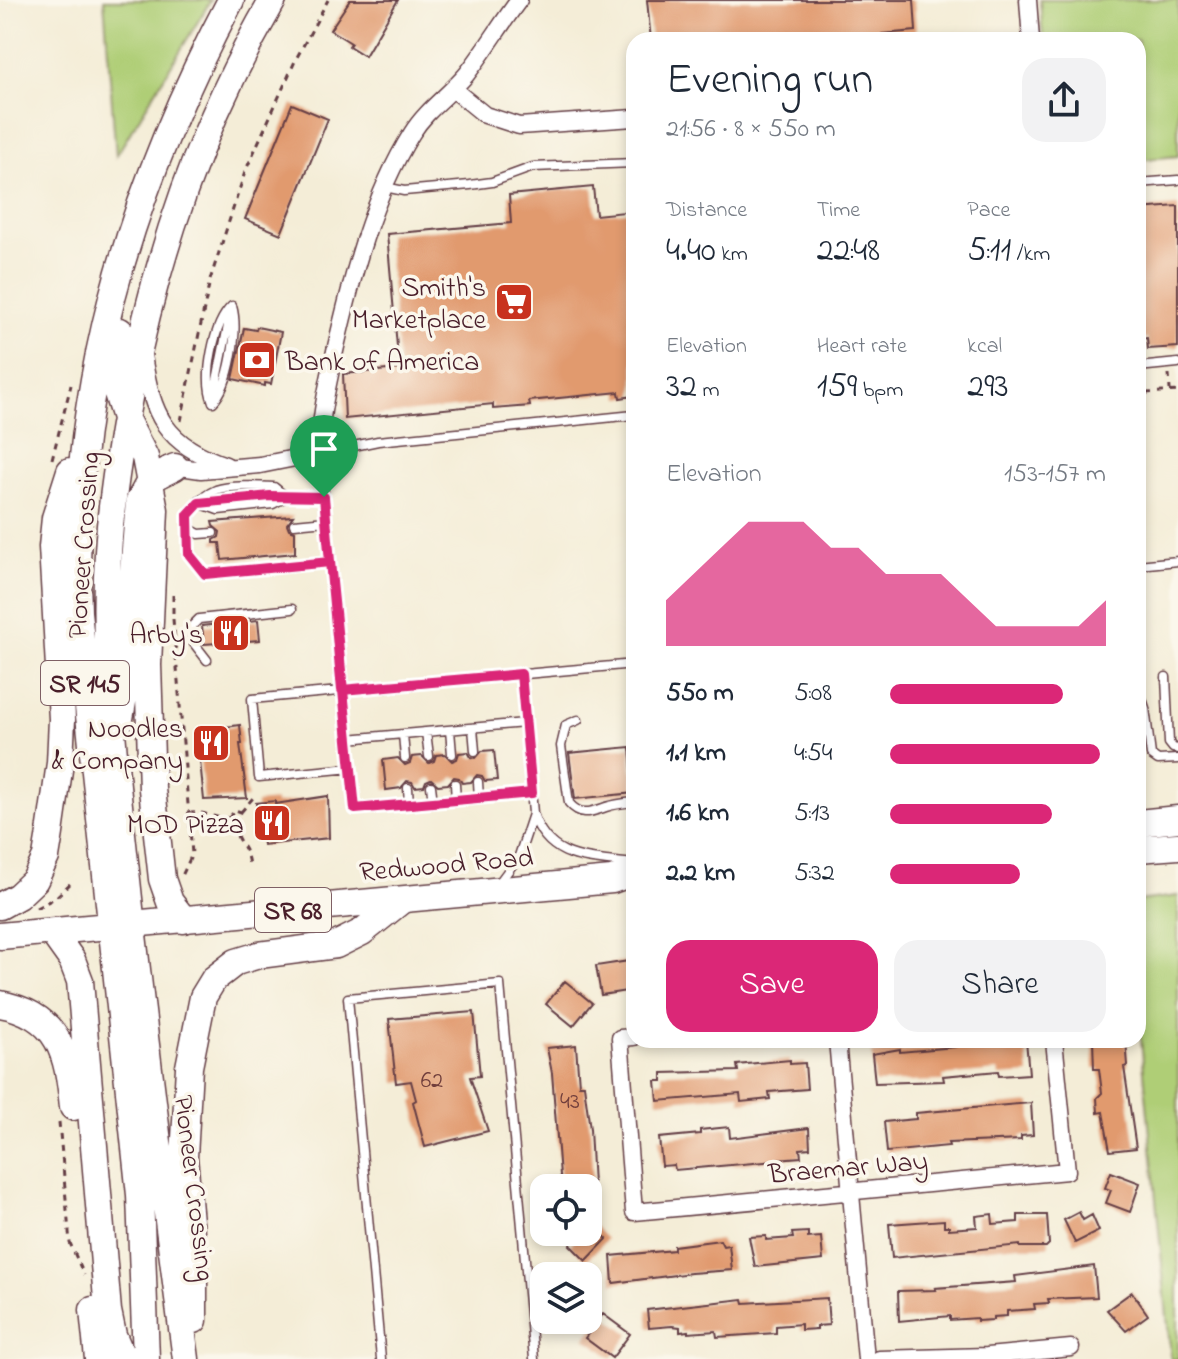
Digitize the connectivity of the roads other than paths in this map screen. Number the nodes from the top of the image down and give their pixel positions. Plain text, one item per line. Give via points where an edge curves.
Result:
1 (231, 0) edge
2 (273, 0) edge
3 (519, 0) edge
4 (1028, 0) edge
5 (1030, 32) edge
6 (207, 44) junction
7 (453, 89) junction
8 (626, 119) edge
9 (626, 163) edge
10 (1178, 180) edge
11 (1146, 182) edge
12 (385, 187) junction
13 (141, 335) junction
14 (1178, 363) edge
15 (1146, 366) edge
16 (213, 402) joint
17 (626, 416) edge
18 (132, 430) junction
19 (83, 438) junction
20 (320, 453) junction
21 (231, 466) junction
22 (175, 467) junction
23 (151, 479) junction
24 (324, 497) junction
25 (326, 521) junction
26 (294, 524) dead end
27 (190, 529) junction
28 (213, 533) dead end
29 (1178, 561) edge
30 (330, 562) junction
31 (1146, 564) edge
32 (292, 609) dead end
33 (207, 660) dead end
34 (626, 665) edge
35 (521, 674) junction
36 (1166, 677) dead end
37 (342, 690) junction
38 (578, 720) dead end
39 (1146, 720) edge
40 (525, 723) junction
41 (473, 728) junction
42 (450, 730) junction
43 (426, 732) junction
44 (403, 734) junction
45 (348, 739) junction
46 (112, 747) junction
47 (1178, 749) edge
48 (475, 751) dead end
49 (452, 754) dead end
50 (429, 756) dead end
51 (405, 758) dead end
52 (1178, 759) edge
53 (351, 768) junction
54 (478, 782) dead end
55 (455, 784) dead end
56 (431, 786) dead end
57 (408, 788) dead end
58 (532, 793) junction
59 (479, 798) junction
60 (456, 800) junction
61 (433, 802) junction
62 (626, 803) edge
63 (409, 804) junction
64 (533, 813) junction
65 (1178, 819) edge
66 (1146, 822) edge
67 (1178, 846) edge
68 (1146, 848) edge
69 (626, 863) edge
70 (626, 881) edge
71 (491, 891) junction
72 (402, 900) junction
73 (0, 906) edge
74 (184, 920) junction
75 (121, 926) junction
76 (52, 932) junction
77 (0, 936) edge
78 (0, 1004) edge
79 (627, 1048) edge
80 (838, 1048) edge
81 (1055, 1048) edge
82 (851, 1192) junction
83 (1071, 1348) dead end
84 (98, 1359) edge
85 (123, 1359) edge
86 (146, 1359) edge
87 (189, 1359) edge
88 (381, 1359) edge
89 (534, 1359) edge
90 (866, 1359) edge
91 (879, 1359) edge

1 - 6 main road, Pioneer Crossing / SR 145
2 - 13 main road, Pioneer Crossing / SR 145 via 191,170
3 - 7 street
4 - 5 street
6 - 18 main road via 115,352 117,393
6 - 19 main road, Pioneer Crossing / SR 145 via 176,110 134,225 103,334
7 - 8 street via 485,115 519,126
7 - 12 street via 412,133
9 - 12 lane via 533,167 470,185 404,191
10 - 11 lane
12 - 20 street via 344,313 322,415
13 - 18 main road, Pioneer Crossing / SR 145
13 - 21 street via 152,402 161,422 190,449
14 - 15 lane
16 - 16 lane via 208,380 214,346 219,325 232,306 235,328 224,385
17 - 20 lane via 378,441
18 - 22 street via 157,460
18 - 23 main road
18 - 46 main road, Pioneer Crossing / SR 145 via 113,491 108,553 106,651
19 - 73 main road via 58,507 52,547 62,719 46,857 35,880
19 - 75 main road, Pioneer Crossing / SR 145 via 78,612
20 - 21 street
20 - 24 lane
21 - 22 street
22 - 23 main road
23 - 46 main road via 137,510 130,663
23 - 74 main road via 155,527 149,755 162,879
24 - 25 lane
24 - 27 lane via 199,503 188,515
25 - 26 lane
25 - 30 lane
27 - 28 lane
27 - 30 lane via 189,554 205,574
29 - 31 lane
30 - 37 lane
32 - 33 lane via 199,619 192,626 193,642
34 - 35 lane
35 - 37 lane
35 - 40 lane
36 - 47 lane via 1168,739
37 - 45 lane
37 - 53 lane via 252,699 259,777
38 - 62 lane via 566,725 561,737 569,803 588,813
39 - 52 lane via 1151,755
40 - 41 lane
40 - 58 lane
41 - 42 lane
41 - 48 lane
42 - 43 lane
42 - 49 lane
43 - 44 lane
43 - 50 lane
44 - 45 lane
44 - 51 lane
45 - 53 lane
46 - 75 main road, Pioneer Crossing / SR 145
53 - 63 lane via 355,809
54 - 59 lane
55 - 60 lane
56 - 61 lane
57 - 63 lane
58 - 59 lane
58 - 64 lane
59 - 60 lane
60 - 61 lane
61 - 63 lane
64 - 69 lane via 545,838 565,853
64 - 71 lane via 519,856
65 - 66 main road
67 - 68 main road
70 - 71 main road, Redwood Road / SR 68
71 - 72 main road, Redwood Road / SR 68
72 - 74 main road, Redwood Road / SR 68
72 - 87 main road via 336,945 236,962 214,979 203,997 185,1119 195,1292
74 - 75 main road, Redwood Road / SR 68
75 - 76 main road, Redwood Road / SR 68
75 - 86 main road, Pioneer Crossing / SR 145
75 - 87 main road, Pioneer Crossing / SR 145
76 - 77 main road, Redwood Road / SR 68
76 - 85 main road via 80,981 108,1311
78 - 84 main road via 43,1022 67,1060
79 - 82 street, Braemar Way via 634,1212
80 - 82 street
81 - 82 street, Braemar Way via 1067,1171
82 - 90 street
83 - 91 street
88 - 89 lane via 348,998 500,984

